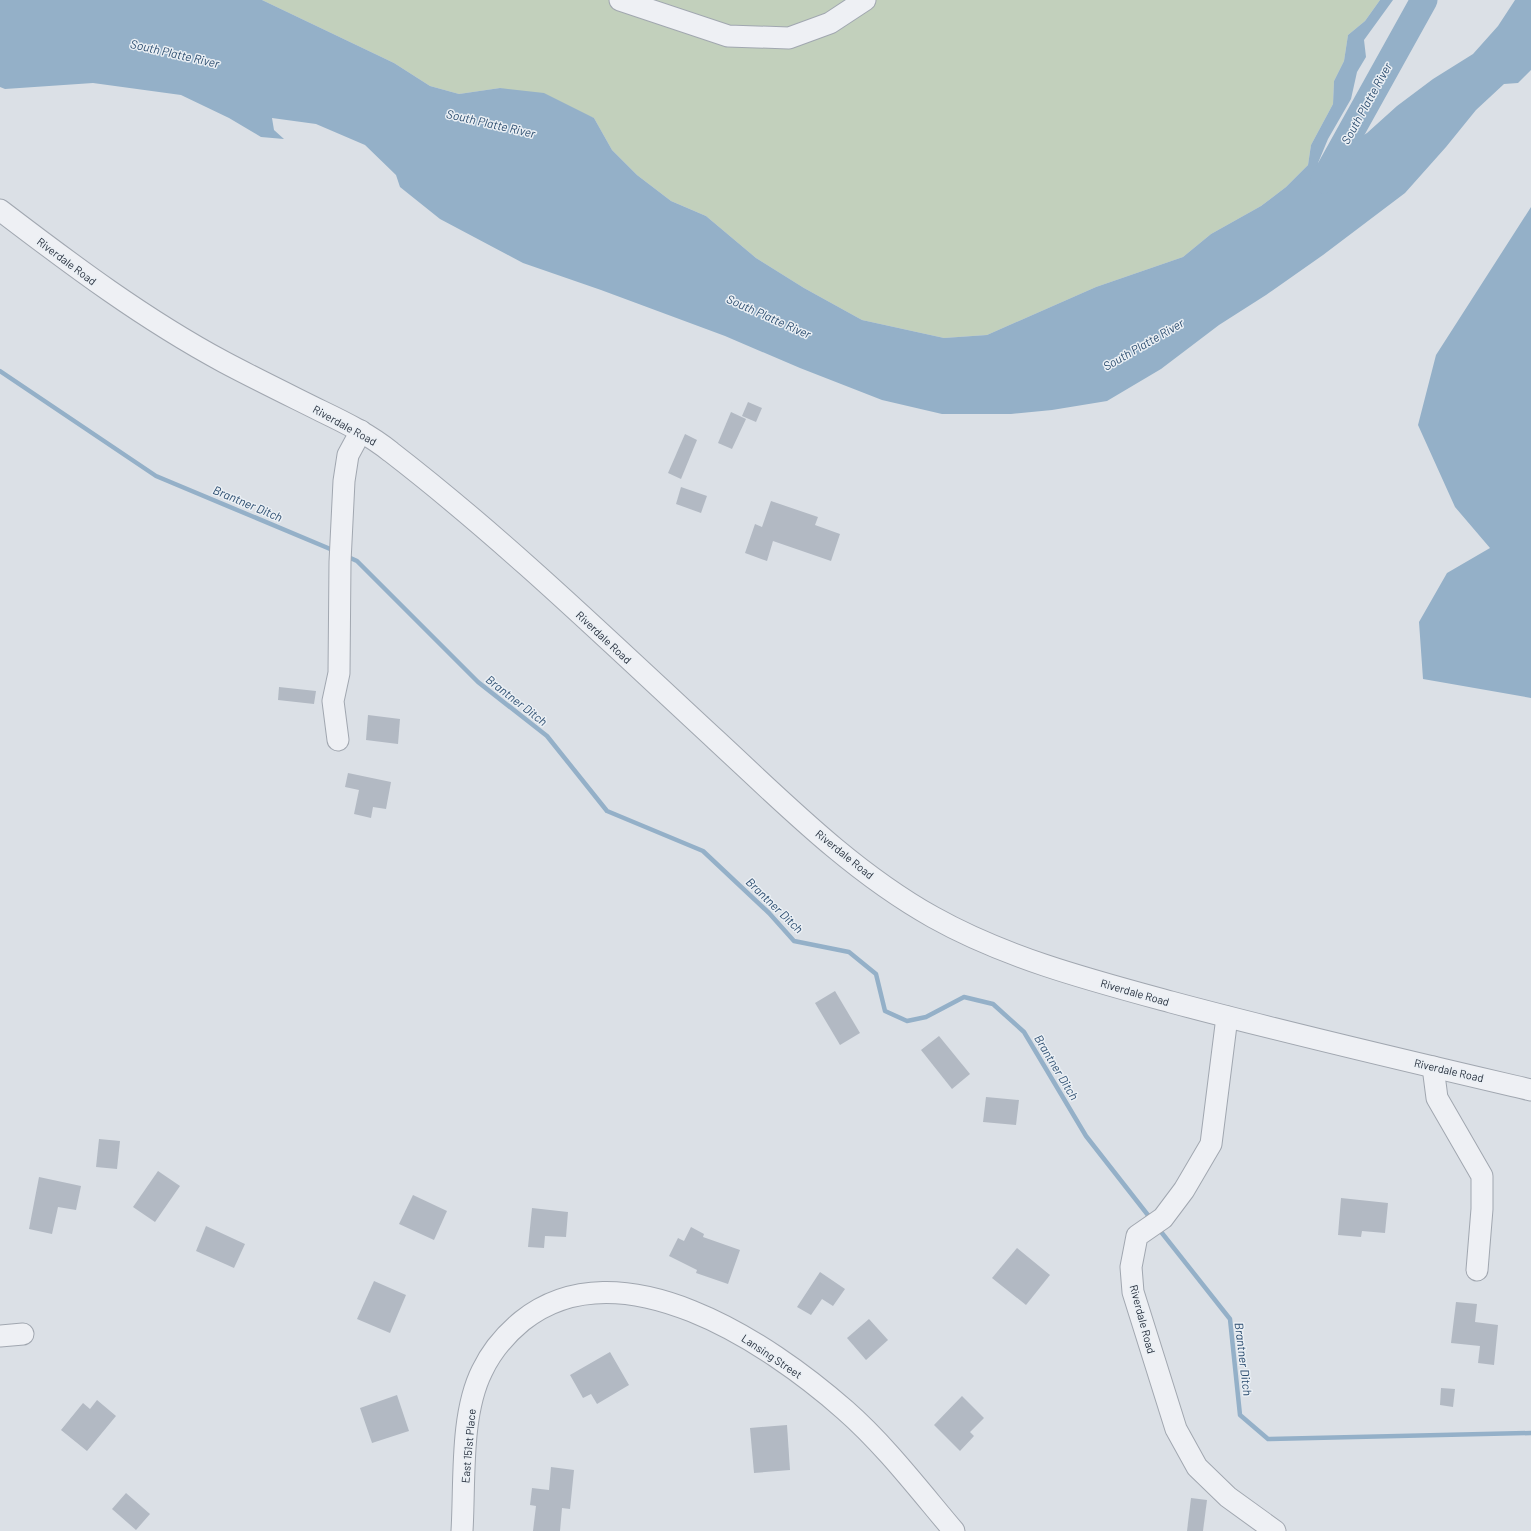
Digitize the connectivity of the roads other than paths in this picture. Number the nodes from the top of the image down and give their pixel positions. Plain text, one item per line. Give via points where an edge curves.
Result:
1 (620, 0) edge
2 (865, 0) edge
3 (0, 210) edge
4 (361, 431) junction
5 (338, 740) dead end
6 (1227, 1017) junction
7 (1433, 1067) junction
8 (1531, 1090) edge
9 (1477, 1270) dead end
10 (536, 1312) joint
11 (23, 1334) dead end
12 (0, 1336) edge
13 (462, 1531) edge
14 (954, 1531) edge
15 (1275, 1531) edge

1 - 2 street via 728,36 789,38 830,23
3 - 4 street, Riverdale Road via 118,298 174,334
4 - 5 street via 348,455 344,481 339,673 333,701
4 - 6 street, Riverdale Road via 395,455 487,532 807,824 910,904 973,938 1010,953 1124,989
6 - 7 street, Riverdale Road
6 - 15 street, Riverdale Road via 1211,1144 1184,1190 1163,1218 1137,1236 1131,1267 1134,1292 1176,1429 1196,1467 1228,1497
7 - 8 street, Riverdale Road
7 - 9 street via 1437,1098 1482,1176
10 - 13 street, East 151st Place via 505,1337 482,1370 476,1387 468,1427
10 - 14 street, Lansing Street via 572,1296 610,1293 654,1300 726,1326 796,1371 846,1411 870,1434
11 - 12 street

